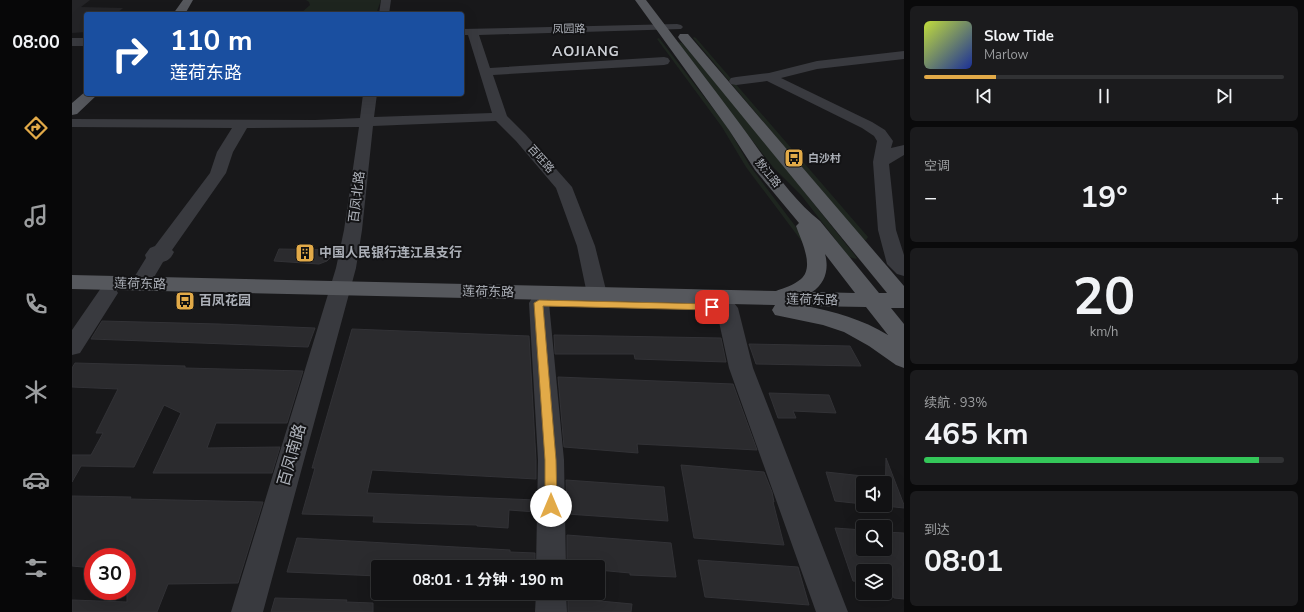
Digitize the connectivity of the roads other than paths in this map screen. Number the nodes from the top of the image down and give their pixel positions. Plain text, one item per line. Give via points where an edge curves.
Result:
1 (188, 0) edge
2 (386, 0) edge
3 (640, 0) edge
4 (180, 12) edge
5 (384, 12) edge
6 (664, 17) junction
7 (659, 27) junction
8 (467, 32) edge
9 (668, 40) junction
10 (686, 40) junction
11 (72, 42) edge
12 (84, 42) edge
13 (904, 55) edge
14 (664, 61) dead end
15 (485, 72) junction
16 (769, 77) junction
17 (736, 81) dead end
18 (89, 96) edge
19 (370, 96) edge
20 (72, 111) edge
21 (500, 117) junction
22 (72, 123) edge
23 (366, 123) junction
24 (243, 124) junction
25 (904, 150) edge
26 (880, 162) junction
27 (803, 217) junction
28 (904, 270) edge
29 (72, 282) edge
30 (140, 284) junction
31 (72, 292) edge
32 (108, 293) junction
33 (339, 293) junction
34 (597, 294) junction
35 (904, 300) edge
36 (539, 303) junction
37 (761, 303) junction
38 (875, 305) junction
39 (727, 308) junction
40 (904, 309) edge
41 (904, 340) edge
42 (72, 347) edge
43 (904, 359) edge
44 (551, 560) edge
45 (551, 600) edge
46 (247, 612) edge
47 (551, 612) edge
48 (832, 612) edge

1 - 4 main road
2 - 5 street
3 - 6 main road, 敖江路
6 - 7 street, 凤园路
6 - 7 main road, 敖江路
6 - 10 main road, 敖江路
7 - 8 street, 凤园路
7 - 9 main road, 敖江路
8 - 15 street, 百旺路
9 - 10 main road
9 - 27 main road, 敖江路
10 - 35 main road, 敖江路
11 - 12 street
13 - 16 street via 817,65
14 - 15 street
15 - 21 street, 百旺路
16 - 17 street
16 - 26 street via 880,133 885,142
18 - 20 main road
19 - 23 street, 百凤北路
21 - 23 street
21 - 34 street, 百旺路 via 564,187 586,246
22 - 24 street
23 - 24 street
23 - 33 street, 百凤北路 via 353,230
24 - 30 street via 225,152 218,173
25 - 26 street
26 - 28 street via 887,230 897,264
27 - 37 main road via 817,258 816,277 797,292
27 - 38 main road, 敖江路 via 813,225
29 - 30 main road, 莲荷东路
30 - 33 main road, 莲荷东路
31 - 32 main road, 莲荷东路
32 - 33 main road, 莲荷东路
32 - 42 street
33 - 34 main road, 莲荷东路
33 - 36 main road, 莲荷东路
33 - 46 street, 百凤南路
34 - 37 main road, 莲荷东路
35 - 38 main road, 莲荷东路
36 - 39 main road, 莲荷东路
36 - 44 street via 551,460
37 - 38 main road, 莲荷东路
37 - 39 main road, 莲荷东路
37 - 43 main road via 859,329
38 - 40 main road, 莲荷东路
38 - 41 main road, 敖江路
39 - 48 street via 741,368
45 - 47 street

